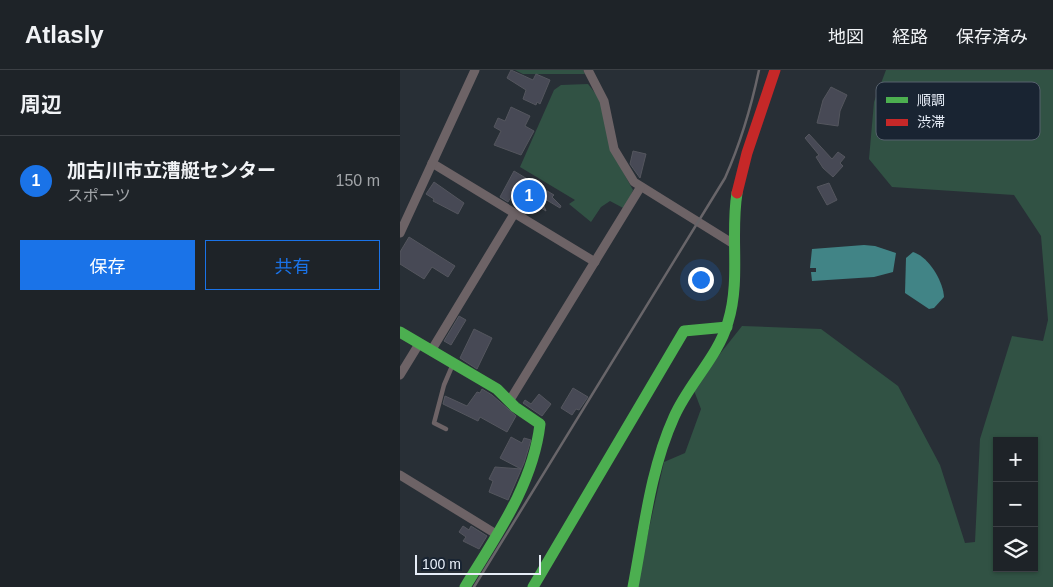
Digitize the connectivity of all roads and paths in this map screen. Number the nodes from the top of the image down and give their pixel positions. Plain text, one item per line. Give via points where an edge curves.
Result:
1 (476, 70) edge
2 (588, 70) edge
3 (775, 70) edge
4 (432, 163) junction
5 (640, 188) junction
6 (514, 214) junction
7 (400, 233) edge
8 (732, 243) junction
9 (595, 262) junction
10 (727, 327) junction
11 (400, 332) edge
12 (419, 344) junction
13 (432, 351) junction
14 (452, 364) junction
15 (400, 375) edge
16 (510, 400) junction
17 (446, 429) dead end
18 (400, 475) edge
19 (496, 534) junction
20 (465, 587) edge
21 (533, 587) edge
22 (633, 587) edge

1 - 4 street
2 - 5 street via 604,101 614,149
3 - 8 street via 739,179
4 - 6 street
4 - 7 street
5 - 8 street
5 - 9 street
6 - 9 street
6 - 13 street
8 - 10 street via 734,294
9 - 16 street
10 - 21 street via 684,331
10 - 22 street via 680,401 663,442
11 - 12 street
12 - 13 street
12 - 15 street
13 - 14 street
14 - 16 street
14 - 17 lane via 434,423
16 - 19 street via 515,408 540,424 540,430 537,449 522,485
18 - 19 street
19 - 20 street

